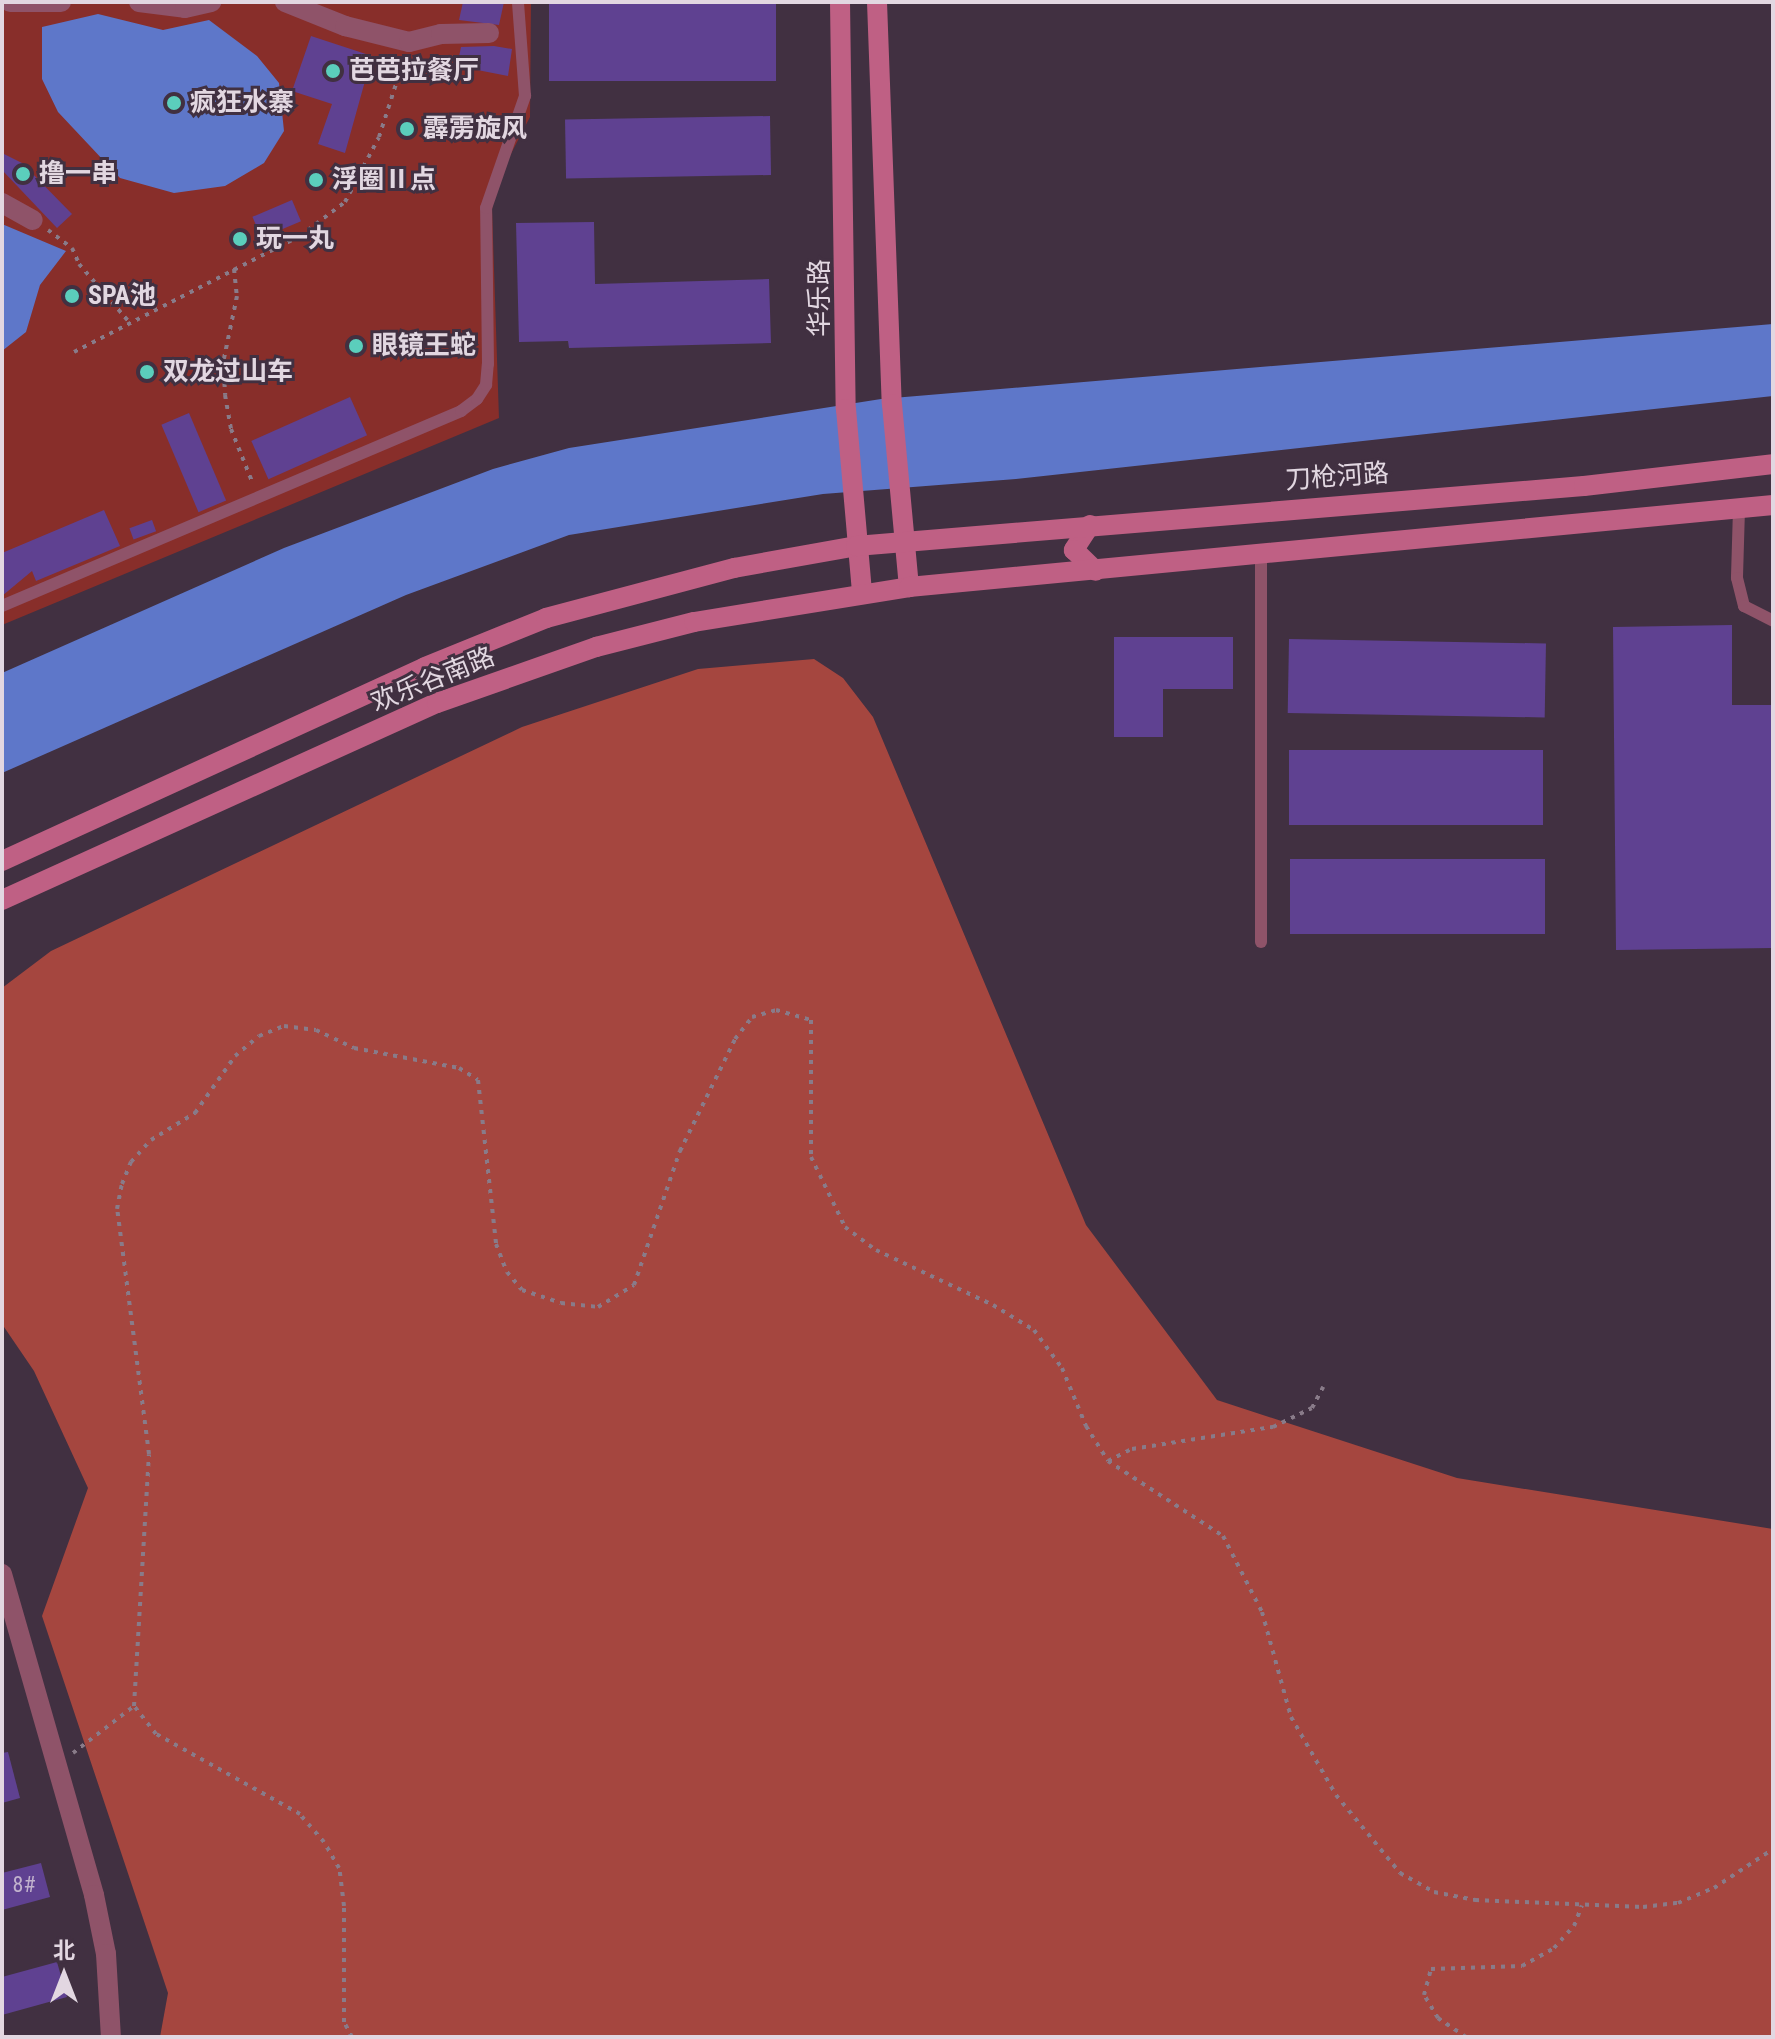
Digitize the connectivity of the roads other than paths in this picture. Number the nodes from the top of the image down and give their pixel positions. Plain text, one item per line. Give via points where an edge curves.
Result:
1 (10, 2) edge
2 (61, 2) edge
3 (139, 2) edge
4 (211, 2) edge
5 (285, 2) edge
6 (518, 2) edge
7 (840, 2) edge
8 (877, 2) edge
9 (489, 33) dead end
10 (2, 203) edge
11 (33, 220) road end
12 (1773, 464) edge
13 (1773, 505) edge
14 (1739, 509) junction
15 (1090, 525) junction
16 (905, 542) junction
17 (856, 546) junction
18 (1261, 556) junction
19 (1096, 571) junction
20 (909, 587) junction
21 (862, 593) junction
22 (2, 606) edge
23 (1773, 621) edge
24 (2, 861) edge
25 (2, 900) edge
26 (1261, 942) dead end
27 (2, 1574) edge
28 (111, 2037) edge

1 - 2 street
3 - 4 street via 185,8
5 - 9 street via 409,42 441,34
6 - 22 lane via 525,96 486,208 486,385 461,411
7 - 17 street, 华乐路 via 846,409
8 - 16 street via 892,404
10 - 11 street
12 - 15 street, 刀枪河路 via 1584,486
13 - 14 street
14 - 18 street
14 - 23 lane via 1737,578 1744,606
15 - 16 street, 刀枪河路
15 - 19 street via 1074,550
16 - 17 street, 欢乐谷南路
16 - 20 street
17 - 21 street, 华乐路
17 - 24 street, 欢乐谷南路 via 635,591 546,618 425,667
18 - 19 street
18 - 26 lane
19 - 20 street
20 - 21 street, 欢乐谷南路
21 - 25 street, 欢乐谷南路 via 694,622 596,647 437,703
27 - 28 street via 94,1895 106,1954

